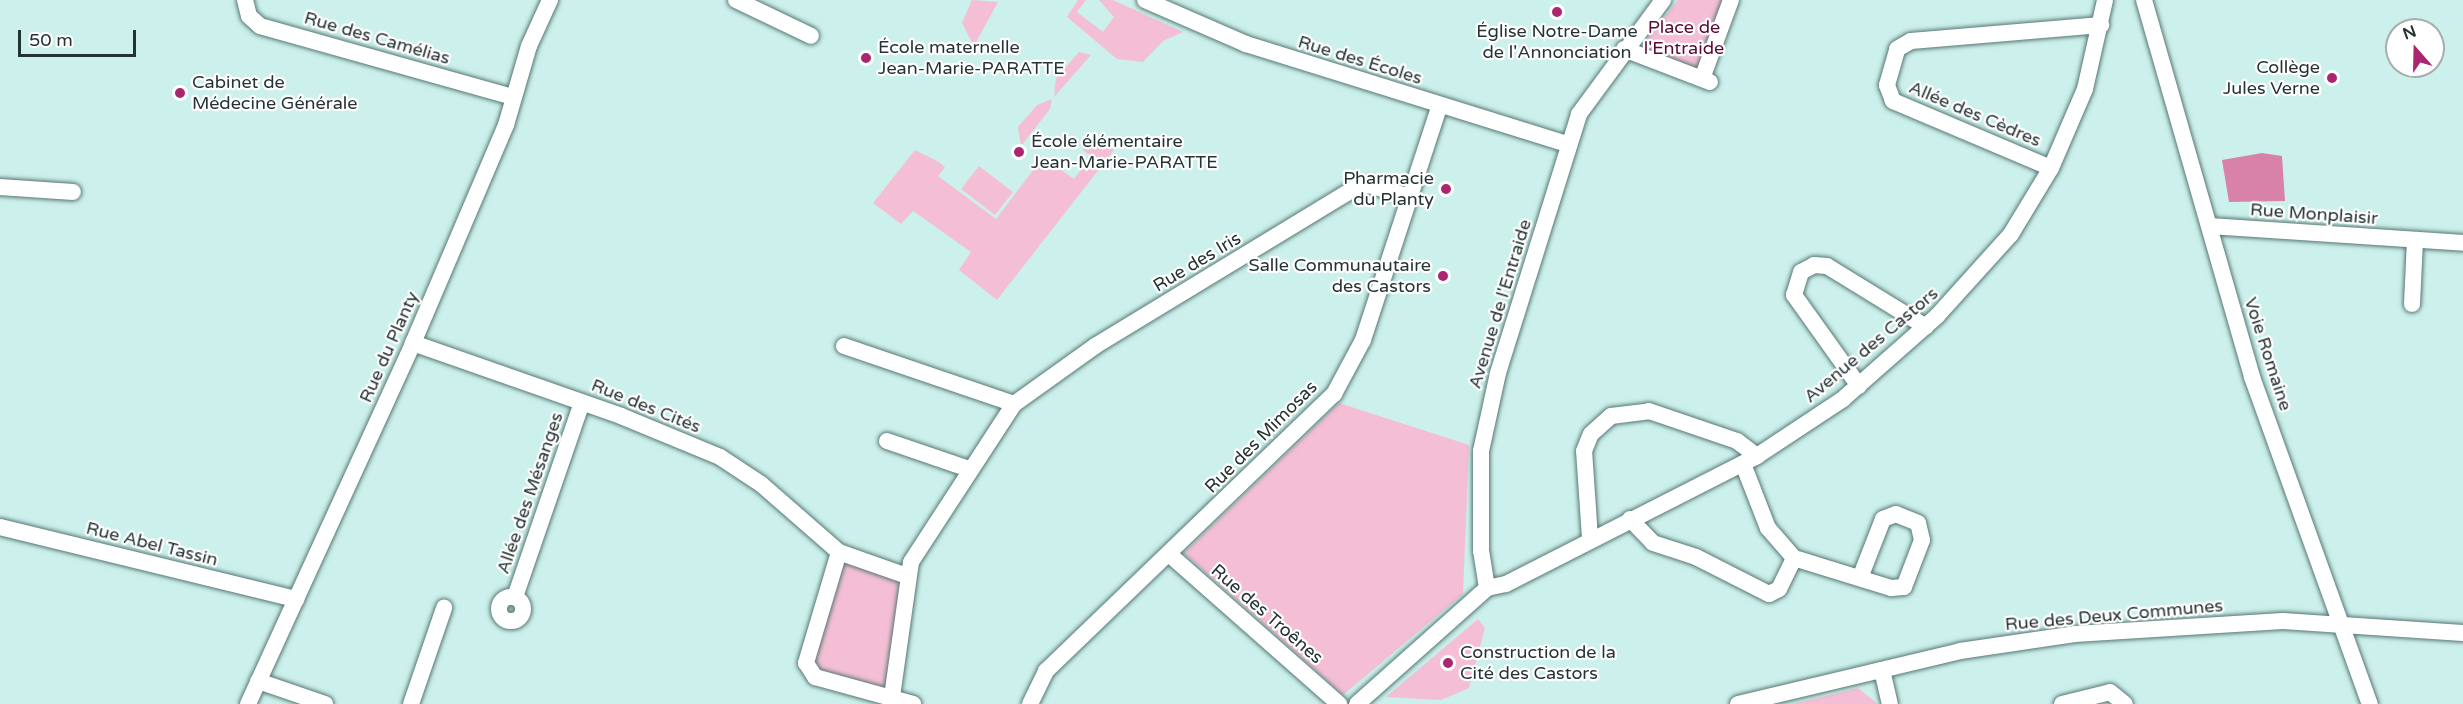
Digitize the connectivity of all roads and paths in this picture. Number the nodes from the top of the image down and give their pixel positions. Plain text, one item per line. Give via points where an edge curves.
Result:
1 (245, 0) edge
2 (550, 0) edge
3 (736, 0) edge
4 (1663, 0) edge
5 (1731, 0) edge
6 (2115, 0) edge
7 (2144, 0) edge
8 (2156, 0) edge
9 (1151, 1) edge
10 (2103, 13) edge
11 (811, 36) dead end
12 (1624, 49) junction
13 (2172, 90) junction
14 (513, 97) junction
15 (1440, 105) junction
16 (1568, 144) junction
17 (2051, 168) junction
18 (0, 187) edge
19 (73, 192) dead end
20 (1410, 197) junction
21 (2210, 226) junction
22 (2415, 240) junction
23 (2463, 243) edge
24 (2412, 304) dead end
25 (1926, 327) junction
26 (413, 343) junction
27 (844, 346) dead end
28 (1859, 386) junction
29 (582, 402) junction
30 (1014, 404) junction
31 (887, 441) dead end
32 (1750, 460) junction
33 (969, 469) junction
34 (1630, 519) junction
35 (0, 527) edge
36 (1590, 538) junction
37 (839, 552) junction
38 (1169, 554) junction
39 (1794, 558) junction
40 (907, 576) junction
41 (1860, 578) junction
42 (1487, 588) junction
43 (514, 597) dead end
44 (296, 599) junction
45 (444, 608) dead end
46 (2344, 624) junction
47 (2463, 633) edge
48 (1882, 670) junction
49 (258, 681) junction
50 (891, 703) edge
51 (248, 704) edge
52 (325, 704) edge
53 (411, 704) edge
54 (913, 704) edge
55 (1030, 704) edge
56 (1339, 704) edge
57 (1357, 704) edge
58 (1738, 704) edge
59 (1890, 704) edge
60 (2062, 704) edge
61 (2125, 704) edge
62 (2370, 704) edge

1 - 14 street, Rue des Camélias via 249,16 260,26
2 - 14 street, Rue du Planty
3 - 11 street
4 - 12 street, Avenue de l'Entraide
5 - 12 street via 1707,79
6 - 10 street, Avenue des Castors
7 - 13 street, Voie Romaine
8 - 13 street, Voie Romaine
9 - 15 street, Rue des Écoles via 1246,44
10 - 17 street, Avenue des Castors via 2085,89
10 - 17 street, Allée des Cèdres via 1911,41 1897,50 1887,85 1893,101
12 - 16 street, Avenue de l'Entraide via 1584,103
13 - 21 street, Voie Romaine
14 - 26 street, Rue du Planty
15 - 16 street, Rue des Écoles
15 - 20 street, Rue des Mimosas
16 - 42 street, Avenue de l'Entraide via 1487,414 1481,540
17 - 25 street, Avenue des Castors via 2011,234
18 - 19 street
20 - 30 street, Rue des Iris via 1369,185 1355,188 1095,346
20 - 38 street, Rue des Mimosas via 1363,340 1334,394
21 - 22 street, Rue Monplaisir
21 - 46 street, Voie Romaine via 2252,377
22 - 23 street, Rue Monplaisir
22 - 24 street
25 - 28 street, Avenue des Castors
25 - 28 street via 1827,266 1814,265 1800,272 1794,295
26 - 29 street, Rue des Cités
26 - 44 street, Rue du Planty
27 - 30 street
28 - 32 street, Avenue des Castors
29 - 37 street, Rue des Cités via 720,457 761,484
29 - 43 street, Allée des Mésanges
30 - 33 street, Rue des Iris
31 - 33 street
32 - 34 street, Avenue des Castors
32 - 36 street via 1737,441 1649,411 1611,416 1591,434 1584,451
32 - 39 street via 1768,528
33 - 40 street, Rue des Iris
34 - 36 street, Avenue des Castors
34 - 39 street via 1653,543 1711,563 1763,593 1779,589
35 - 44 street, Rue Abel Tassin
36 - 42 street, Avenue des Castors via 1506,584
37 - 40 street
37 - 50 street via 807,669 815,677
38 - 55 street, Rue des Mimosas via 1046,671
38 - 56 street, Rue des Troênes
39 - 41 street
40 - 50 street
41 - 41 street via 1904,587 1922,540 1918,523 1896,514 1883,519
42 - 57 street, Avenue des Castors
44 - 49 street, Rue du Planty
45 - 53 street
46 - 47 street, Rue des Deux Communes
46 - 48 street, Rue des Deux Communes via 2283,621 2074,634 2011,641
46 - 62 street, Voie Romaine
48 - 58 street, Rue des Deux Communes
48 - 59 street
49 - 51 street, Rue du Planty
49 - 52 street
50 - 54 street
60 - 61 street via 2110,692

